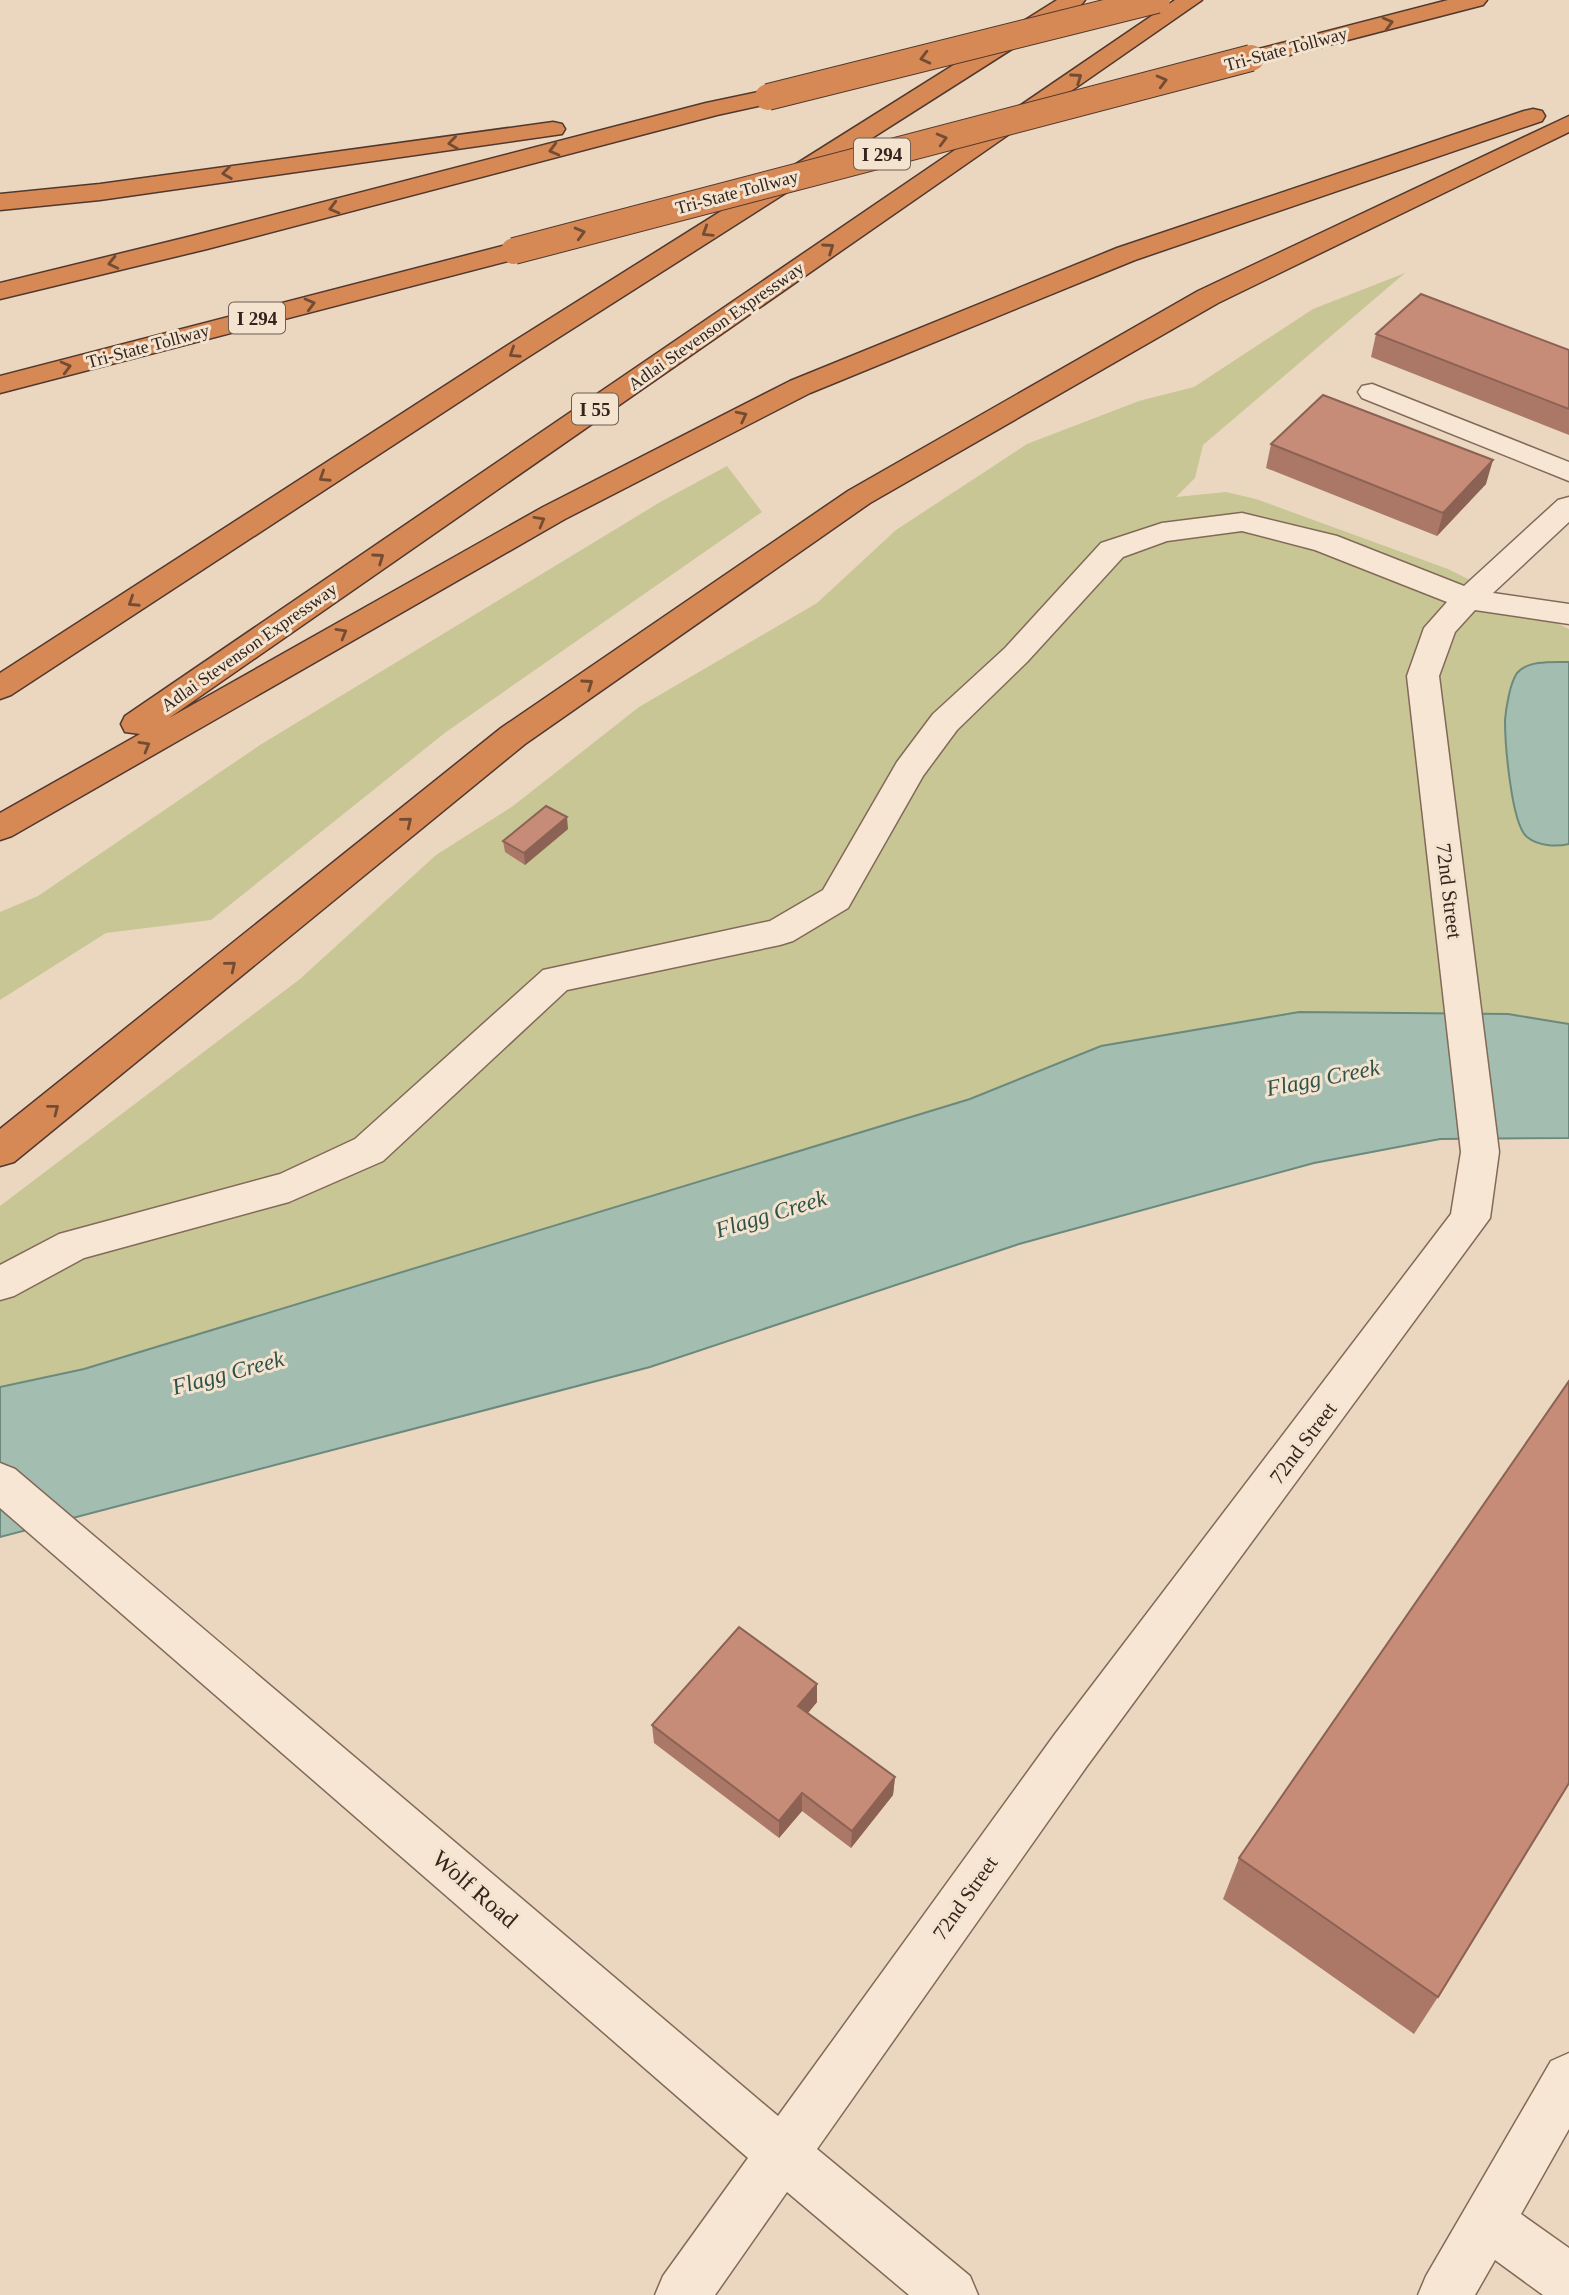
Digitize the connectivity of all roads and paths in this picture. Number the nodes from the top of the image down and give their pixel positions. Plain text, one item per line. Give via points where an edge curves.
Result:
1 (1035, 0) edge
2 (1073, 0) edge
3 (1157, 0) edge
4 (1190, 0) edge
5 (1475, 0) edge
6 (1569, 104) edge
7 (715, 108) junction
8 (889, 117) junction
9 (1569, 123) edge
10 (0, 202) edge
11 (0, 290) edge
12 (0, 384) edge
13 (1371, 392) dead end
14 (1569, 472) edge
15 (1569, 506) edge
16 (1468, 598) junction
17 (1569, 614) edge
18 (0, 688) edge
19 (0, 818) edge
20 (0, 828) edge
21 (0, 1151) edge
22 (0, 1284) edge
23 (0, 1482) edge
24 (1569, 2079) edge
25 (782, 2155) junction
26 (1487, 2222) junction
27 (1569, 2281) edge
28 (682, 2295) edge
29 (951, 2295) edge
30 (1445, 2295) edge

1 - 8 highway
2 - 8 highway
3 -> 7 highway, bridge
19 -> 4 highway, Adlai Stevenson Expressway / I 55
12 -> 5 highway, Tri-State Tollway / I 294, bridge
20 -> 6 highway via 554,513 800,387 1126,254
7 -> 10 highway
7 -> 11 highway via 212,240
8 -> 18 highway via 518,351
21 -> 9 highway via 513,736 859,497 1208,297
13 - 14 street
15 - 16 street, 72nd Street
16 - 17 street
16 - 22 street via 1326,542 1242,522 1162,532 1112,550 1016,655 945,722 909,770 836,899 780,932 556,979 369,1150 289,1187 73,1245
16 - 25 street, 72nd Street via 1440,628 1423,676 1480,1152 1470,1218 1071,1750
23 - 25 street, Wolf Road
24 - 26 street
25 - 28 street, 72nd Street
25 - 29 street, Wolf Road
26 - 27 street
26 - 30 street

